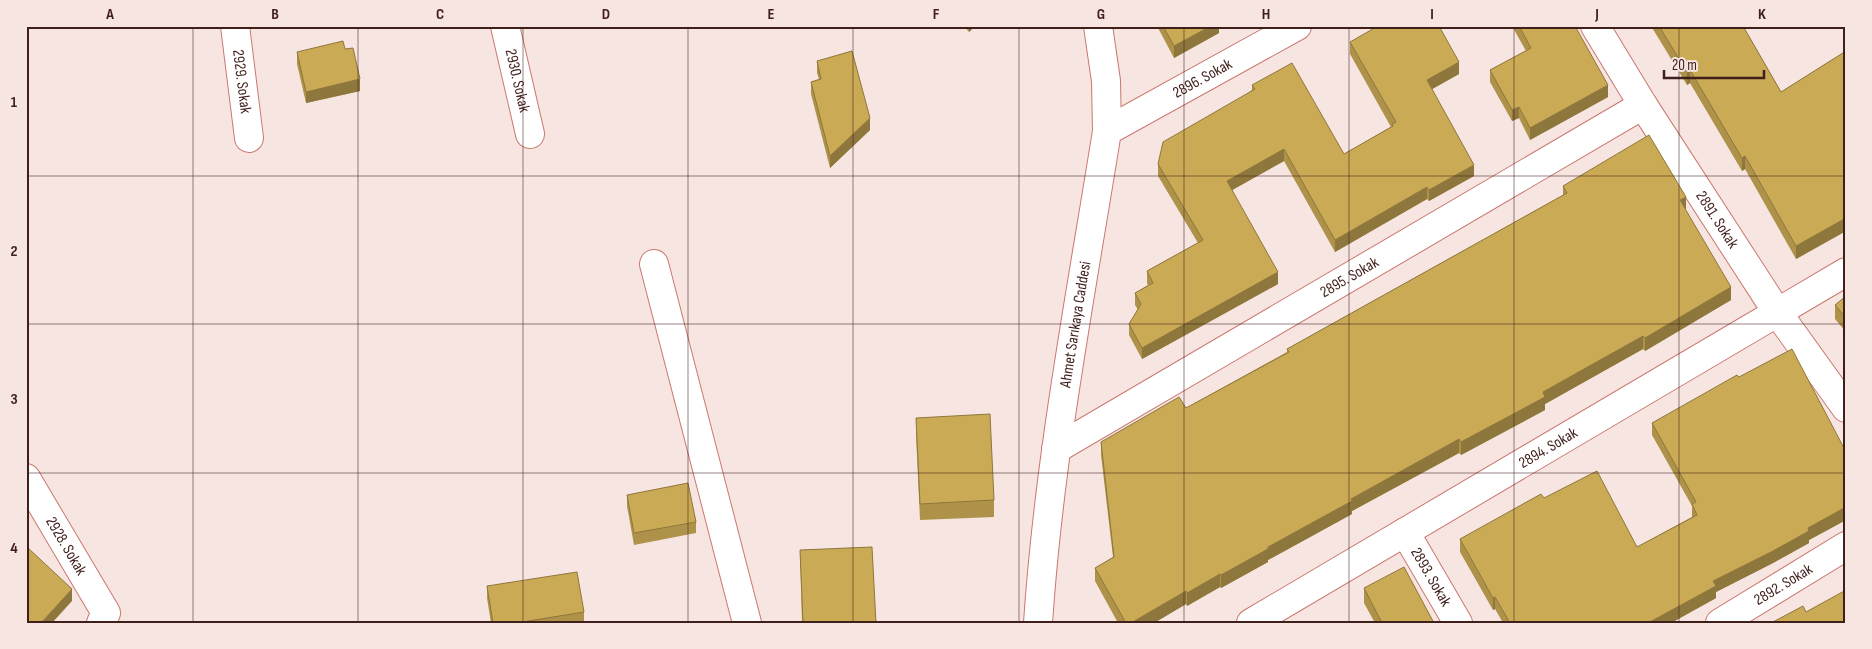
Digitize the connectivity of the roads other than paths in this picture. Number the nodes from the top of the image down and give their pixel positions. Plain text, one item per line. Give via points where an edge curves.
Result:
1 (236, 26) edge
2 (505, 26) edge
3 (1098, 26) edge
4 (1297, 26) edge
5 (1596, 26) edge
6 (1643, 105) junction
7 (1107, 131) junction
8 (530, 134) dead end
9 (250, 138) dead end
10 (654, 264) dead end
11 (1846, 272) edge
12 (1777, 312) junction
13 (1846, 408) edge
14 (1056, 449) junction
15 (26, 478) edge
16 (1405, 532) junction
17 (1846, 546) edge
18 (104, 618) edge
19 (747, 623) edge
20 (1038, 623) edge
21 (1250, 623) edge
22 (1458, 623) edge
23 (1720, 623) edge

1 - 9 street, 2929. Sokak
2 - 8 street, 2930. Sokak
3 - 7 street, Ahmet Sarıkaya Caddesi via 1106,81
4 - 7 street, 2896. Sokak
5 - 6 street, 2891. Sokak
6 - 12 street, 2891. Sokak
6 - 14 street, 2895. Sokak
7 - 14 street, Ahmet Sarıkaya Caddesi
10 - 19 street
11 - 12 street, 2894. Sokak
12 - 13 street, 2891. Sokak
12 - 16 street, 2894. Sokak
14 - 20 street, Ahmet Sarıkaya Caddesi
15 - 18 street, 2928. Sokak
16 - 21 street, 2894. Sokak
16 - 22 street, 2893. Sokak
17 - 23 street, 2892. Sokak

